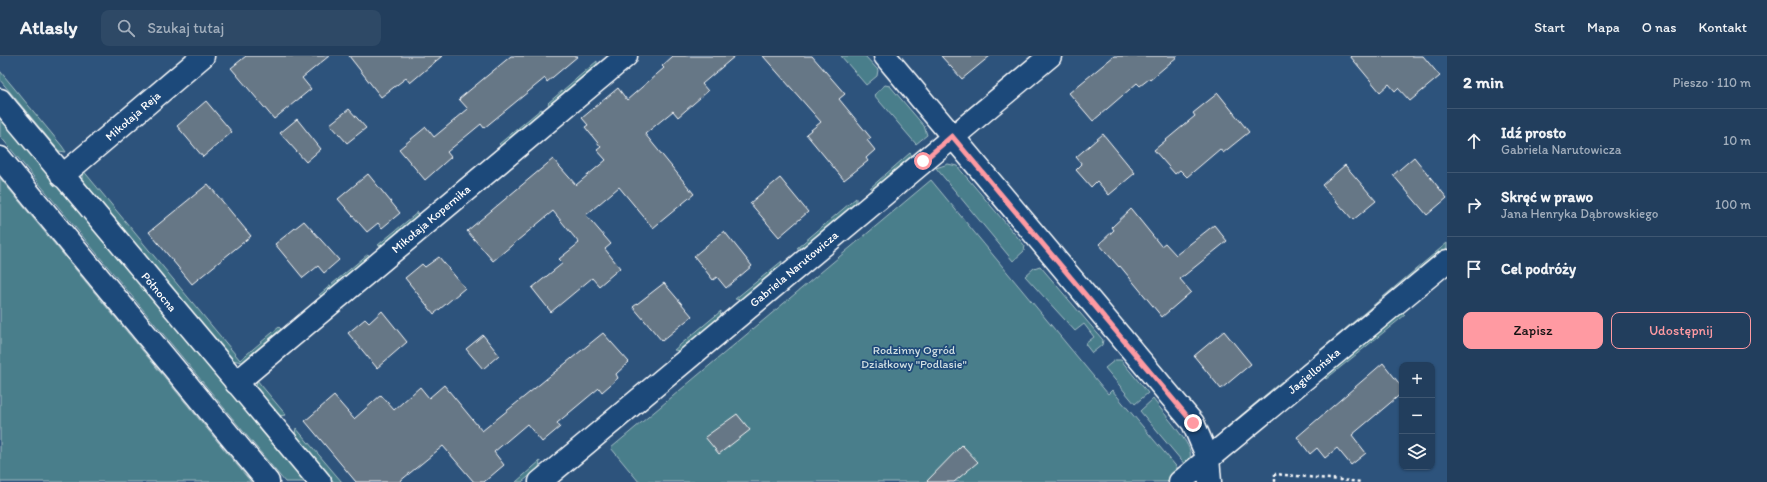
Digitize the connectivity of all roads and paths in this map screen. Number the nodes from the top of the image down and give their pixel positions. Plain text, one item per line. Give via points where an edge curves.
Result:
1 (203, 56) edge
2 (626, 56) edge
3 (885, 56) edge
4 (1050, 56) edge
5 (0, 100) edge
6 (952, 136) junction
7 (0, 158) edge
8 (62, 176) junction
9 (1447, 261) edge
10 (236, 383) junction
11 (1208, 458) junction
12 (268, 482) edge
13 (320, 482) edge
14 (540, 482) edge
15 (1180, 482) edge
16 (1210, 482) edge
17 (1274, 482) edge
18 (1362, 482) edge

1 - 8 street, Mikołaja Reja
2 - 10 street, Mikołaja Kopernika
3 - 6 street
4 - 6 street, Gabriela Narutowicza
5 - 8 street, Północna
6 - 11 street via 1193,423
6 - 14 street, Gabriela Narutowicza
7 - 12 street
8 - 10 street, Północna
9 - 11 street, Jagiellońska
10 - 13 street, Północna
11 - 15 street, Jagiellońska
11 - 16 street
17 - 18 path via 1275,474

